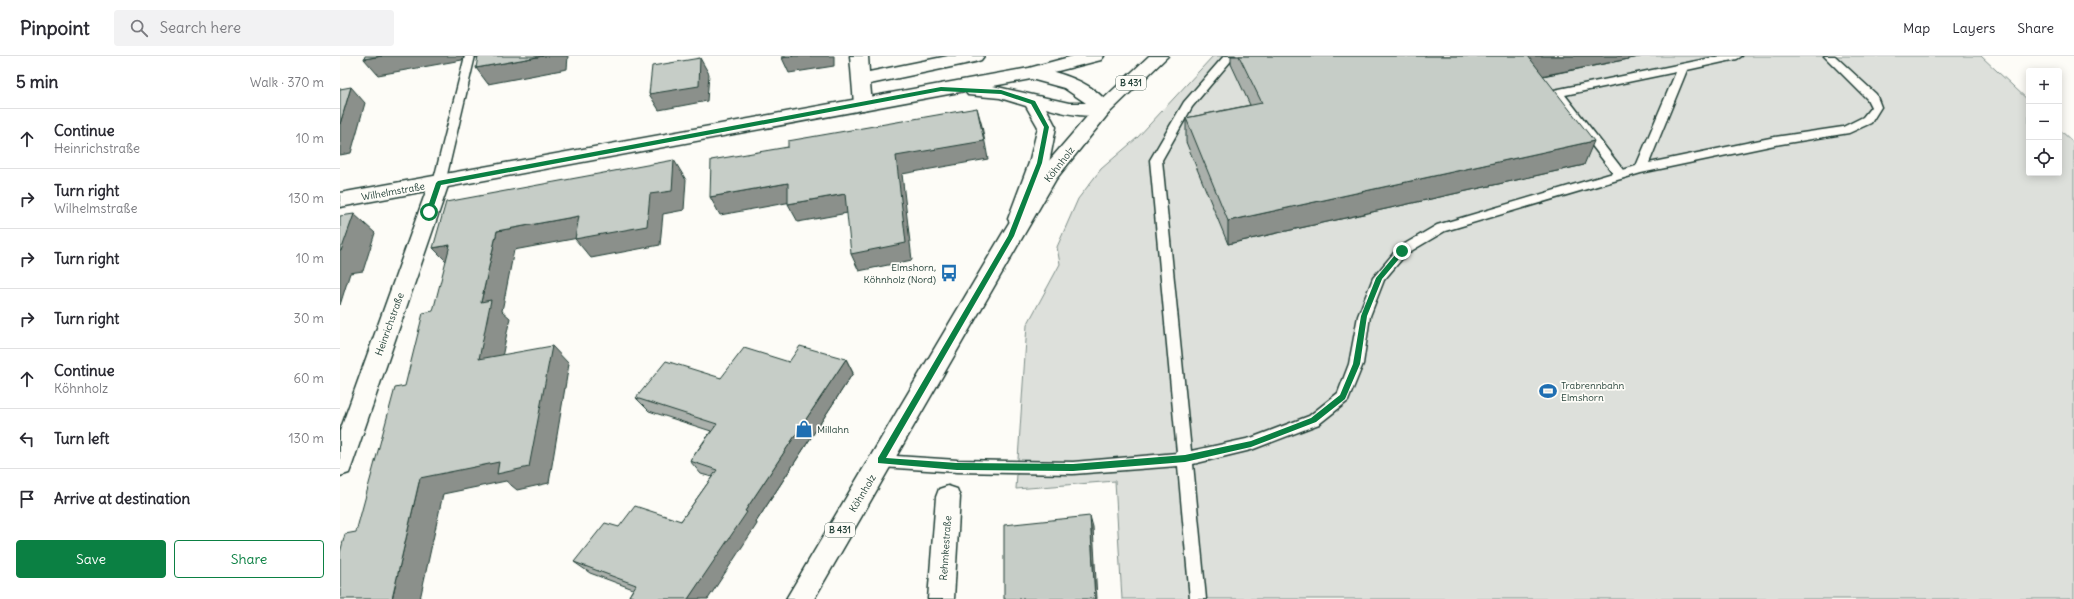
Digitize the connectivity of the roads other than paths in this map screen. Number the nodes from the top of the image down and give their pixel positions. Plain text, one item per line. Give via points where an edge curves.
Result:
1 (470, 56) edge
2 (859, 56) edge
3 (975, 56) edge
4 (1095, 56) edge
5 (1159, 56) edge
6 (1230, 56) edge
7 (1737, 56) edge
8 (1829, 56) edge
9 (1683, 67) junction
10 (1031, 73) junction
11 (861, 80) junction
12 (941, 89) junction
13 (1033, 102) junction
14 (863, 104) junction
15 (1103, 109) junction
16 (1641, 169) junction
17 (1621, 175) junction
18 (438, 183) junction
19 (340, 200) edge
20 (1011, 236) junction
21 (1185, 459) junction
22 (881, 461) junction
23 (340, 465) edge
24 (948, 497) dead end
25 (799, 599) edge
26 (941, 599) edge
27 (1198, 599) edge

1 - 18 lane
2 - 11 main road
3 - 11 main road
4 - 10 main road
5 - 15 main road, Köhnholz / B 431
6 - 21 lane via 1188,105 1156,160
7 - 9 lane
8 - 16 lane via 1872,97 1876,107 1867,120 1845,130 1775,141
9 - 16 lane
9 - 17 lane via 1558,93
10 - 12 main road, Wilhelmstraße
10 - 15 main road, Wilhelmstraße via 1068,82 1086,92
11 - 14 main road
12 - 13 main road, Wilhelmstraße via 1001,92
12 - 14 main road, Wilhelmstraße
13 - 15 main road, Wilhelmstraße via 1046,102 1069,109
13 - 20 main road via 1047,127 1039,163
14 - 18 main road, Wilhelmstraße
15 - 20 main road, Köhnholz / B 431 via 1049,174
16 - 17 lane
17 - 21 lane via 1441,228 1402,251 1380,278 1364,316 1356,364 1343,397 1314,420 1251,444
18 - 19 main road, Wilhelmstraße
18 - 23 main road, Heinrichstraße
20 - 22 main road, Köhnholz / B 431
21 - 22 lane via 1073,468 957,466
21 - 27 lane
22 - 25 main road, Köhnholz / B 431
24 - 26 main road, Rehmkestraße

